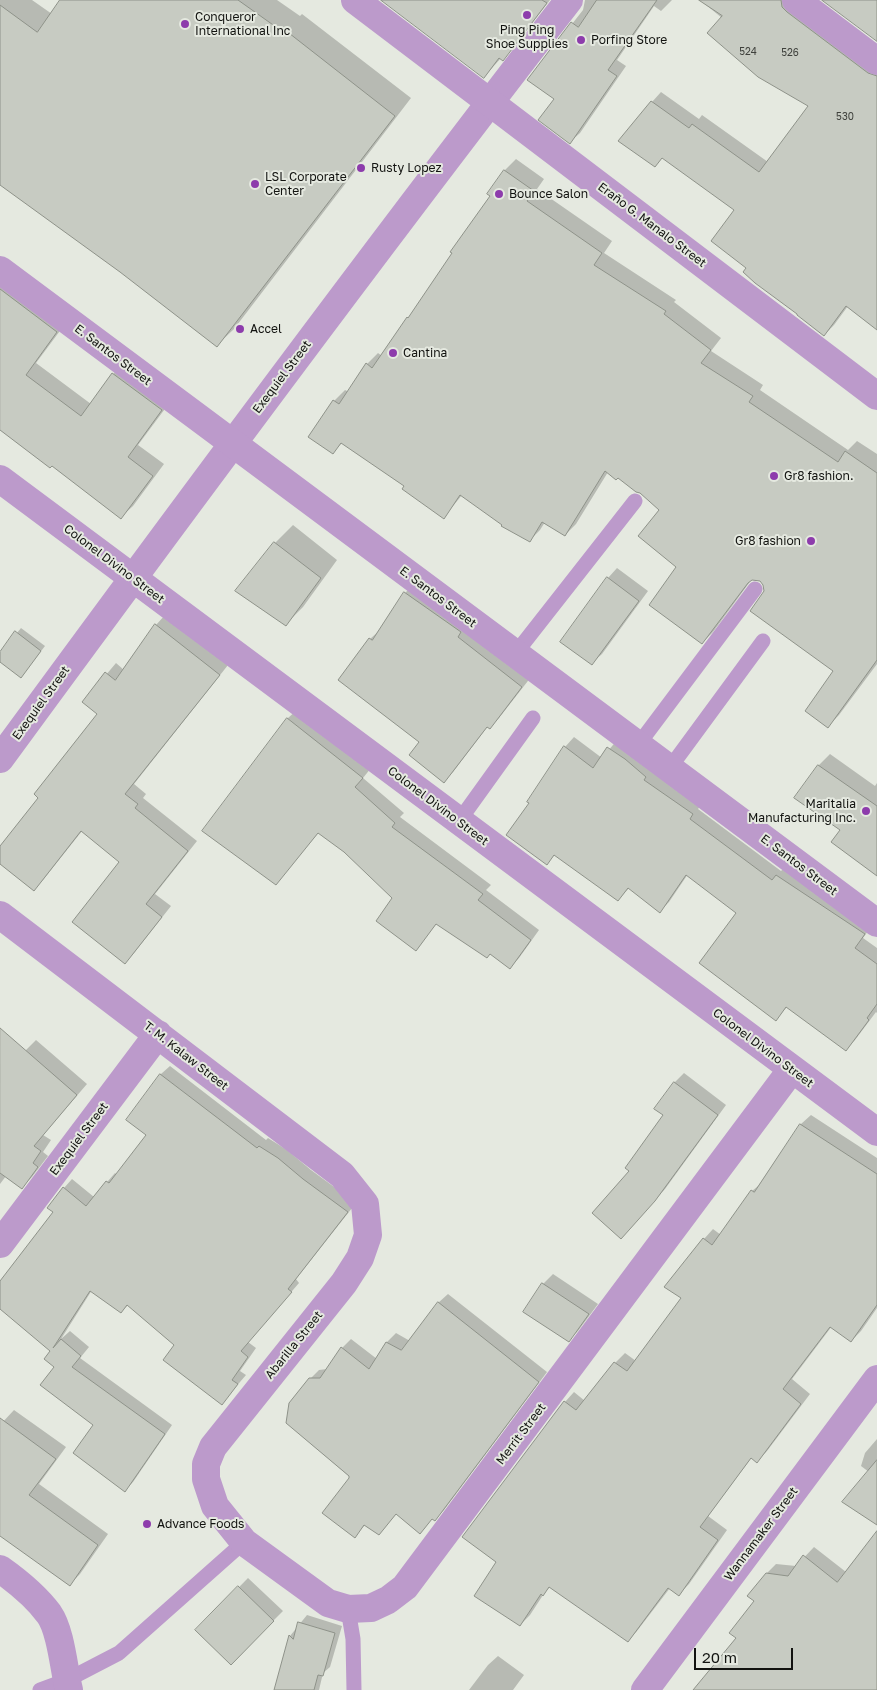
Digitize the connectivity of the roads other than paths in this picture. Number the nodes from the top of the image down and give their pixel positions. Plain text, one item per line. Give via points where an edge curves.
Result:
1 (355, 0) edge
2 (569, 0) edge
3 (796, 0) edge
4 (877, 61) edge
5 (490, 101) junction
6 (0, 270) edge
7 (877, 396) edge
8 (232, 443) junction
9 (0, 480) edge
10 (635, 501) dead end
11 (132, 578) junction
12 (755, 589) dead end
13 (763, 641) dead end
14 (515, 654) junction
15 (533, 718) dead end
16 (638, 745) junction
17 (0, 759) edge
18 (670, 769) junction
19 (459, 821) junction
20 (0, 915) edge
21 (877, 923) edge
22 (158, 1034) junction
23 (792, 1069) junction
24 (877, 1132) edge
25 (365, 1204) joint
26 (0, 1244) edge
27 (877, 1379) edge
28 (206, 1479) joint
29 (244, 1542) junction
30 (0, 1569) edge
31 (348, 1609) junction
32 (68, 1685) edge
33 (40, 1690) edge
34 (354, 1690) edge
35 (645, 1690) edge

1 - 5 street, Eraño G. Manalo Street
2 - 5 street, Exequiel Street
3 - 4 street
5 - 7 street, Eraño G. Manalo Street
5 - 8 street, Exequiel Street
6 - 8 street, E. Santos Street
8 - 11 street, Exequiel Street
8 - 14 street, E. Santos Street
9 - 11 street, Colonel Divino Street
10 - 14 lane
11 - 17 street, Exequiel Street
11 - 19 street, Colonel Divino Street
12 - 16 lane
13 - 18 lane
14 - 16 street, E. Santos Street
15 - 19 lane
16 - 18 street, E. Santos Street
18 - 21 street, E. Santos Street
19 - 23 street, Colonel Divino Street
20 - 22 street, T. M. Kalaw Street
22 - 25 street, T. M. Kalaw Street via 342,1175
22 - 26 street, Exequiel Street
23 - 24 street, Colonel Divino Street
23 - 31 street, Merrit Street via 405,1587 371,1608
25 - 28 street, Abarilla Street via 368,1235 360,1258 344,1283 213,1447 206,1464
27 - 35 street, Wannamaker Street
28 - 29 street, Merrit Street via 215,1506
29 - 31 street, Merrit Street via 328,1603
29 - 32 lane via 119,1653
30 - 32 street via 18,1582 50,1615
31 - 34 lane via 353,1639
32 - 33 lane

